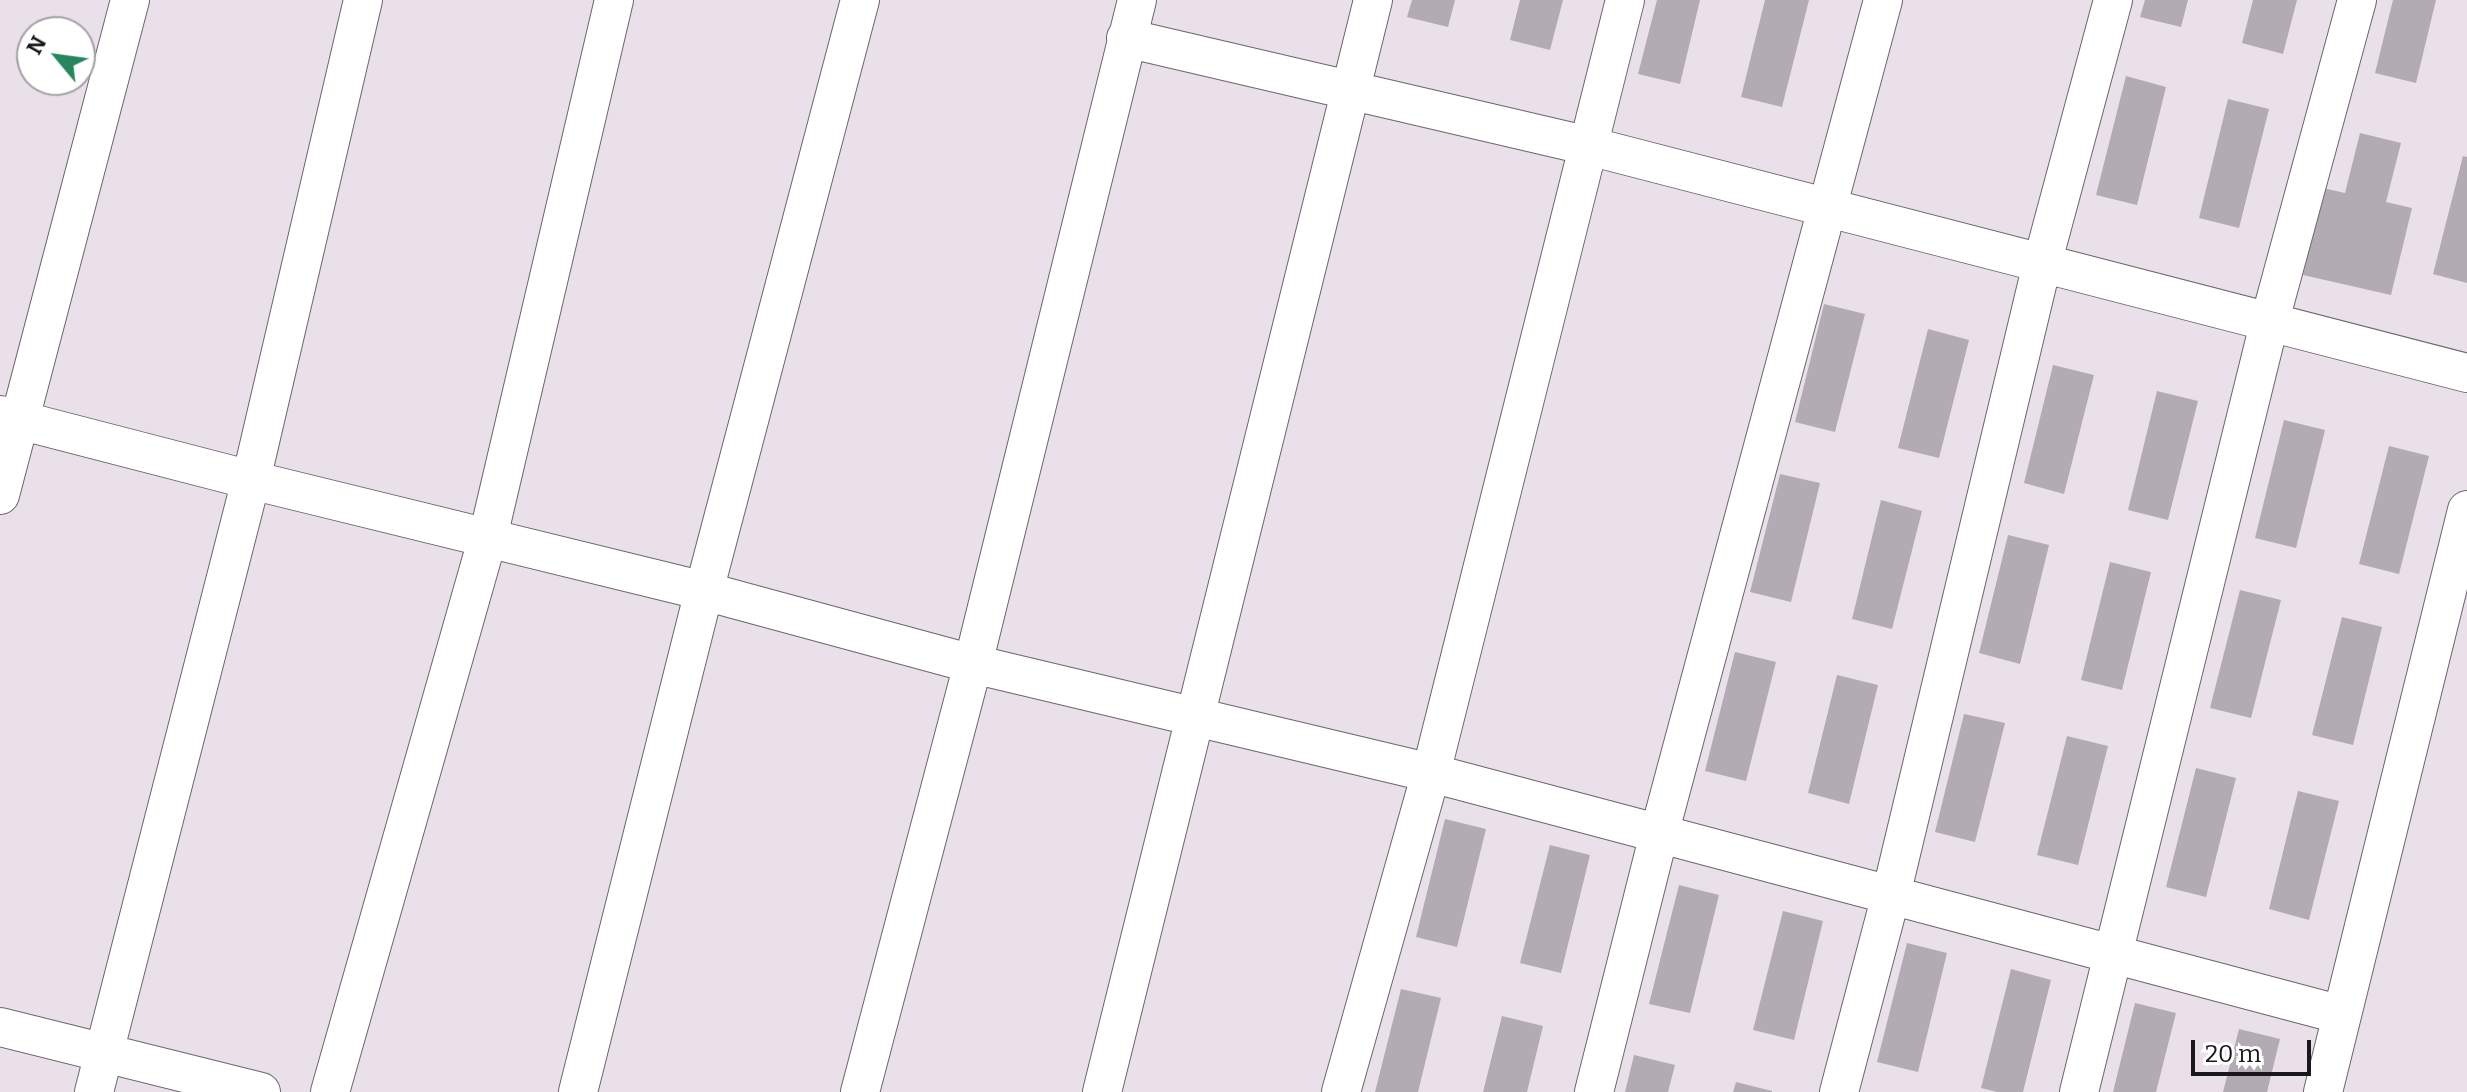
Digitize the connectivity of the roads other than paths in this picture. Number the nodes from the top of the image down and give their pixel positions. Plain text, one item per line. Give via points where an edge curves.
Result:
1 (130, 0) edge
2 (363, 0) edge
3 (614, 0) edge
4 (860, 0) edge
5 (1137, 0) edge
6 (1373, 0) edge
7 (1625, 0) edge
8 (1883, 0) edge
9 (2113, 0) edge
10 (2357, 0) edge
11 (1126, 38) junction
12 (1349, 92) junction
13 (1589, 146) junction
14 (1829, 207) junction
15 (2042, 264) junction
16 (2270, 320) junction
17 (2467, 373) edge
18 (10, 417) edge
19 (251, 480) junction
20 (0, 495) edge
21 (2467, 510) edge
22 (488, 537) junction
23 (704, 591) junction
24 (973, 664) junction
25 (1196, 718) junction
26 (1431, 773) junction
27 (1659, 834) junction
28 (1891, 895) junction
29 (2111, 955) junction
30 (2342, 1015) junction
31 (0, 1027) edge
32 (105, 1054) junction
33 (94, 1092) edge
34 (261, 1092) edge
35 (330, 1092) edge
36 (578, 1092) edge
37 (860, 1092) edge
38 (1102, 1092) edge
39 (1341, 1092) edge
40 (1594, 1092) edge
41 (1839, 1092) edge
42 (2079, 1092) edge
43 (2323, 1092) edge

1 - 18 street
2 - 19 street
3 - 22 street
4 - 23 street
5 - 11 street
6 - 12 street
7 - 13 street
8 - 14 street
9 - 15 street
10 - 16 street
11 - 12 street
11 - 24 street
12 - 13 street
12 - 25 street
13 - 14 street
13 - 26 street
14 - 15 street
14 - 27 street
15 - 16 street
15 - 28 street
16 - 17 street
16 - 29 street
18 - 19 street
18 - 20 street
19 - 22 street
19 - 32 street
21 - 30 street
22 - 23 street
22 - 35 street
23 - 24 street
23 - 36 street
24 - 25 street
24 - 37 street
25 - 26 street
25 - 38 street
26 - 27 street
26 - 39 street
27 - 28 street
27 - 40 street
28 - 29 street
28 - 41 street
29 - 30 street
29 - 42 street
30 - 43 street
31 - 32 street
32 - 33 street
32 - 34 street

